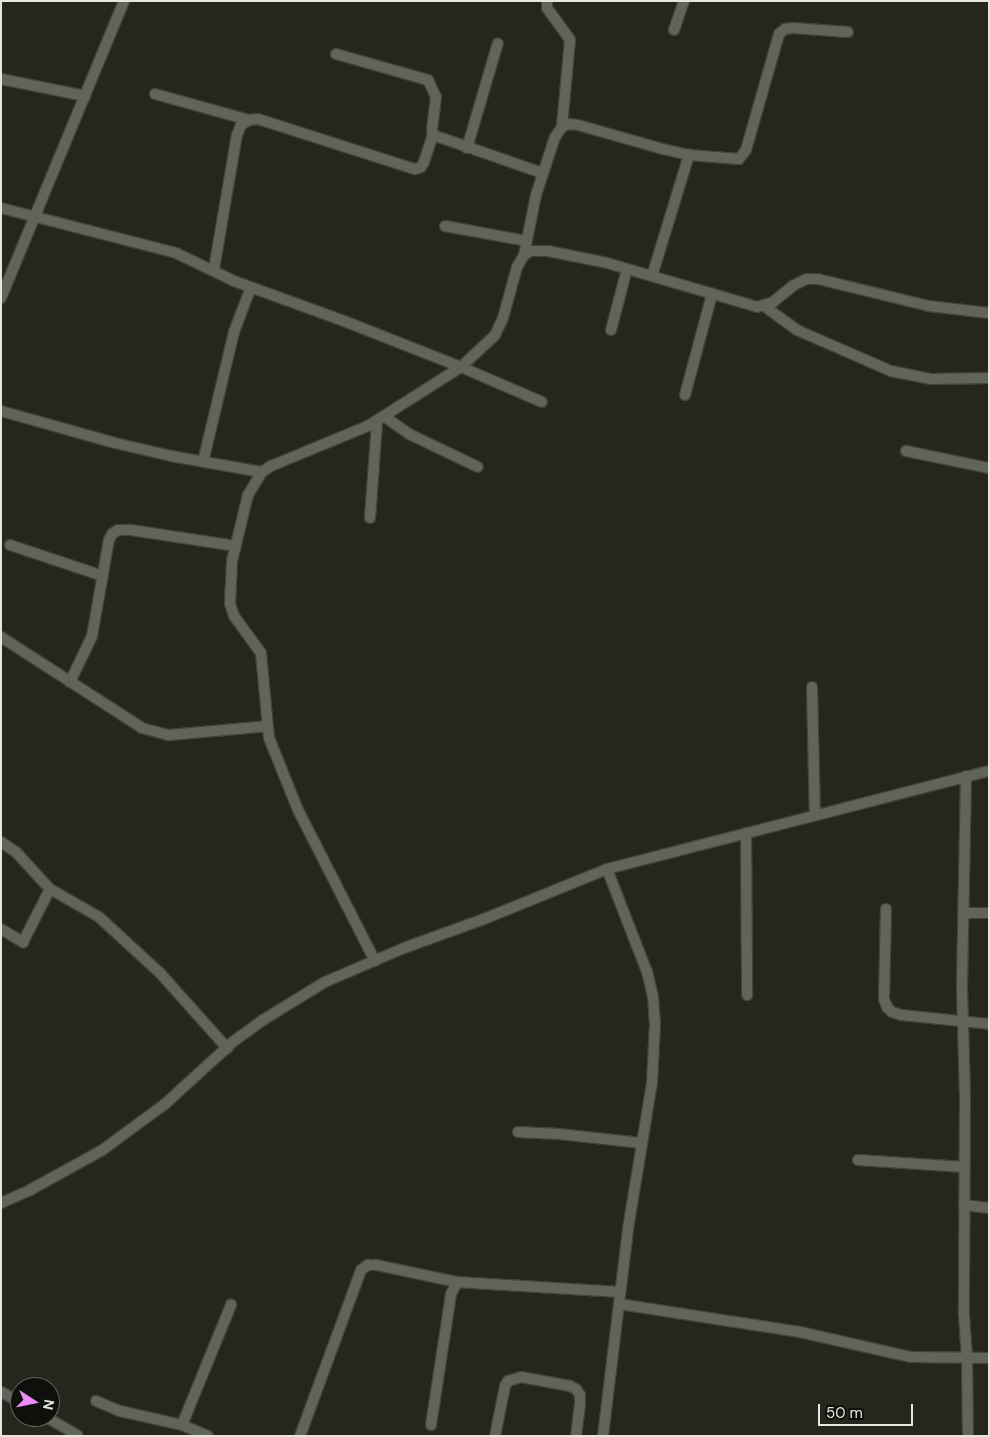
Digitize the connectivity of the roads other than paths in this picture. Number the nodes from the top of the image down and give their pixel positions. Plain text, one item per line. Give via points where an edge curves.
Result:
1 (124, 1) edge
2 (547, 1) edge
3 (684, 1) edge
4 (674, 30) dead end
5 (848, 32) dead end
6 (498, 43) dead end
7 (336, 54) dead end
8 (1, 79) edge
9 (155, 94) dead end
10 (85, 96) junction
11 (249, 120) junction
12 (562, 128) junction
13 (433, 135) junction
14 (467, 148) junction
15 (689, 155) junction
16 (542, 173) junction
17 (1, 208) edge
18 (36, 216) junction
19 (445, 226) dead end
20 (526, 241) junction
21 (524, 255) junction
22 (214, 269) junction
23 (627, 269) junction
24 (652, 276) junction
25 (5, 278) edge
26 (251, 288) junction
27 (712, 294) junction
28 (1, 298) edge
29 (764, 306) junction
30 (989, 313) edge
31 (611, 330) dead end
32 (461, 367) junction
33 (989, 378) edge
34 (685, 395) dead end
35 (542, 402) dead end
36 (1, 411) edge
37 (381, 420) junction
38 (906, 451) dead end
39 (203, 462) junction
40 (478, 467) dead end
41 (989, 468) edge
42 (262, 472) junction
43 (370, 518) dead end
44 (10, 545) dead end
45 (236, 546) junction
46 (103, 576) junction
47 (2, 639) edge
48 (70, 682) junction
49 (812, 687) dead end
50 (267, 726) junction
51 (989, 771) edge
52 (966, 776) junction
53 (815, 815) junction
54 (746, 833) junction
55 (1, 842) edge
56 (607, 869) junction
57 (50, 889) junction
58 (886, 909) dead end
59 (963, 913) junction
60 (989, 913) edge
61 (1, 929) edge
62 (376, 961) junction
63 (747, 996) dead end
64 (963, 1021) junction
65 (989, 1024) edge
66 (227, 1048) junction
67 (518, 1132) dead end
68 (642, 1142) junction
69 (858, 1160) dead end
70 (964, 1168) junction
71 (1, 1203) edge
72 (964, 1205) junction
73 (989, 1208) edge
74 (457, 1282) junction
75 (620, 1292) junction
76 (619, 1304) junction
77 (232, 1305) dead end
78 (967, 1358) junction
79 (989, 1358) edge
80 (96, 1401) dead end
81 (431, 1424) dead end
82 (60, 1425) edge
83 (182, 1425) junction
84 (77, 1435) edge
85 (208, 1436) edge
86 (300, 1436) edge
87 (495, 1436) edge
88 (576, 1436) edge
89 (603, 1436) edge
90 (968, 1436) edge

1 - 10 street
2 - 12 street via 548,8 570,40
3 - 4 street
5 - 15 street via 784,30 775,44 743,157 732,160
6 - 14 street
7 - 13 street via 428,80 436,97
8 - 10 street
9 - 11 street
10 - 18 street
11 - 13 street via 258,119 416,169 424,162
11 - 22 street via 237,135
12 - 15 street via 569,124 578,125
12 - 16 street via 555,137
13 - 14 street
14 - 16 street
15 - 24 street
16 - 20 street
17 - 18 street
18 - 22 street via 176,253
18 - 25 street
19 - 20 street
20 - 21 street
21 - 23 street via 532,251 548,251
21 - 32 street via 495,335
22 - 26 street
23 - 24 street
23 - 31 street
24 - 27 street
25 - 28 street
26 - 32 street
26 - 39 street via 234,332
27 - 29 street via 757,307
27 - 34 street
29 - 30 street via 794,285 807,279 818,279 929,306
29 - 33 street via 797,330 892,371 931,379
32 - 35 street
32 - 37 street
36 - 39 street via 115,444
37 - 40 street
37 - 42 street
37 - 43 street
38 - 41 street
39 - 42 street
42 - 45 street via 248,495
44 - 46 street
45 - 46 street via 118,530 109,540
45 - 50 street via 230,604 234,616 261,653
46 - 48 street via 92,636
47 - 48 street
48 - 50 street via 155,733 189,734
49 - 53 street
50 - 62 street via 298,810
51 - 52 street
52 - 53 street
52 - 59 street
53 - 54 street
54 - 56 street
54 - 63 street
55 - 57 street via 16,852
56 - 62 street
56 - 68 street via 647,972 653,997 653,1067
57 - 61 street via 23,942
57 - 66 street via 99,917 160,974
58 - 64 street via 884,999 887,1007 901,1015
59 - 60 street
59 - 64 street
62 - 66 street via 301,995
64 - 65 street
64 - 70 street
66 - 71 street via 165,1104 116,1141
67 - 68 street
68 - 75 street
69 - 70 street
70 - 72 street
72 - 73 street
72 - 78 street
74 - 75 street
74 - 81 street via 451,1294
74 - 86 street via 376,1265 368,1265 361,1270
75 - 76 street
76 - 78 street via 800,1332 911,1357
76 - 89 street
77 - 83 street
78 - 79 street
78 - 90 street
80 - 83 street via 120,1411
82 - 84 street
83 - 85 street
87 - 88 street via 505,1386 508,1381 521,1377 576,1389 580,1404

